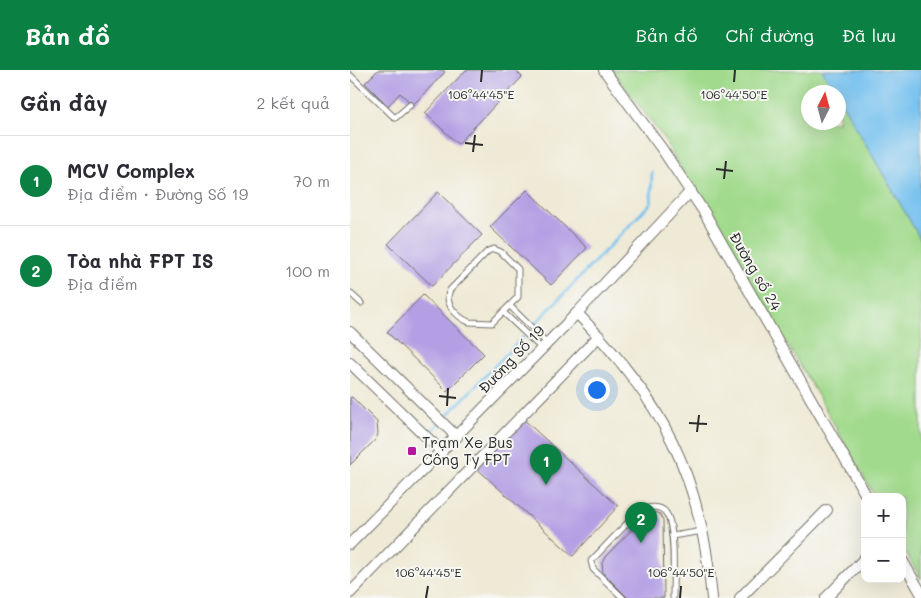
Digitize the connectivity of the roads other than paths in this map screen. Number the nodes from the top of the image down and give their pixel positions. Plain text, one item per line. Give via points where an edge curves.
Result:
1 (604, 70) edge
2 (350, 75) edge
3 (410, 104) dead end
4 (691, 191) junction
5 (350, 293) edge
6 (361, 303) dead end
7 (510, 306) junction
8 (503, 312) junction
9 (577, 313) junction
10 (350, 332) edge
11 (599, 336) junction
12 (545, 346) junction
13 (350, 363) edge
14 (457, 437) junction
15 (442, 452) junction
16 (864, 493) edge
17 (827, 510) dead end
18 (703, 531) junction
19 (672, 536) junction
20 (350, 544) edge
21 (861, 562) edge
22 (906, 567) edge
23 (350, 593) edge
24 (921, 593) edge
25 (623, 598) edge
26 (674, 598) edge
27 (712, 598) edge
28 (740, 598) edge
29 (826, 598) edge

1 - 4 street, Đường số 24
2 - 3 lane via 395,118
4 - 9 street, Đường Số 19
4 - 16 street, Đường số 24
5 - 6 lane
7 - 8 lane
7 - 8 lane via 518,297 518,271 500,250 490,250 450,290 447,300 469,322 492,323
7 - 12 lane
8 - 12 lane
9 - 11 street
9 - 12 street, Đường Số 19
10 - 14 street
11 - 18 street via 644,394 673,440 692,486
11 - 23 street
12 - 14 street, Đường Số 19
13 - 15 street
14 - 15 street, Đường Số 19
15 - 20 street, Đường Số 19
17 - 28 street
18 - 19 lane
18 - 27 street
19 - 25 lane via 666,512 646,508 638,512 592,559 593,568
19 - 26 lane
21 - 29 street
22 - 24 street

